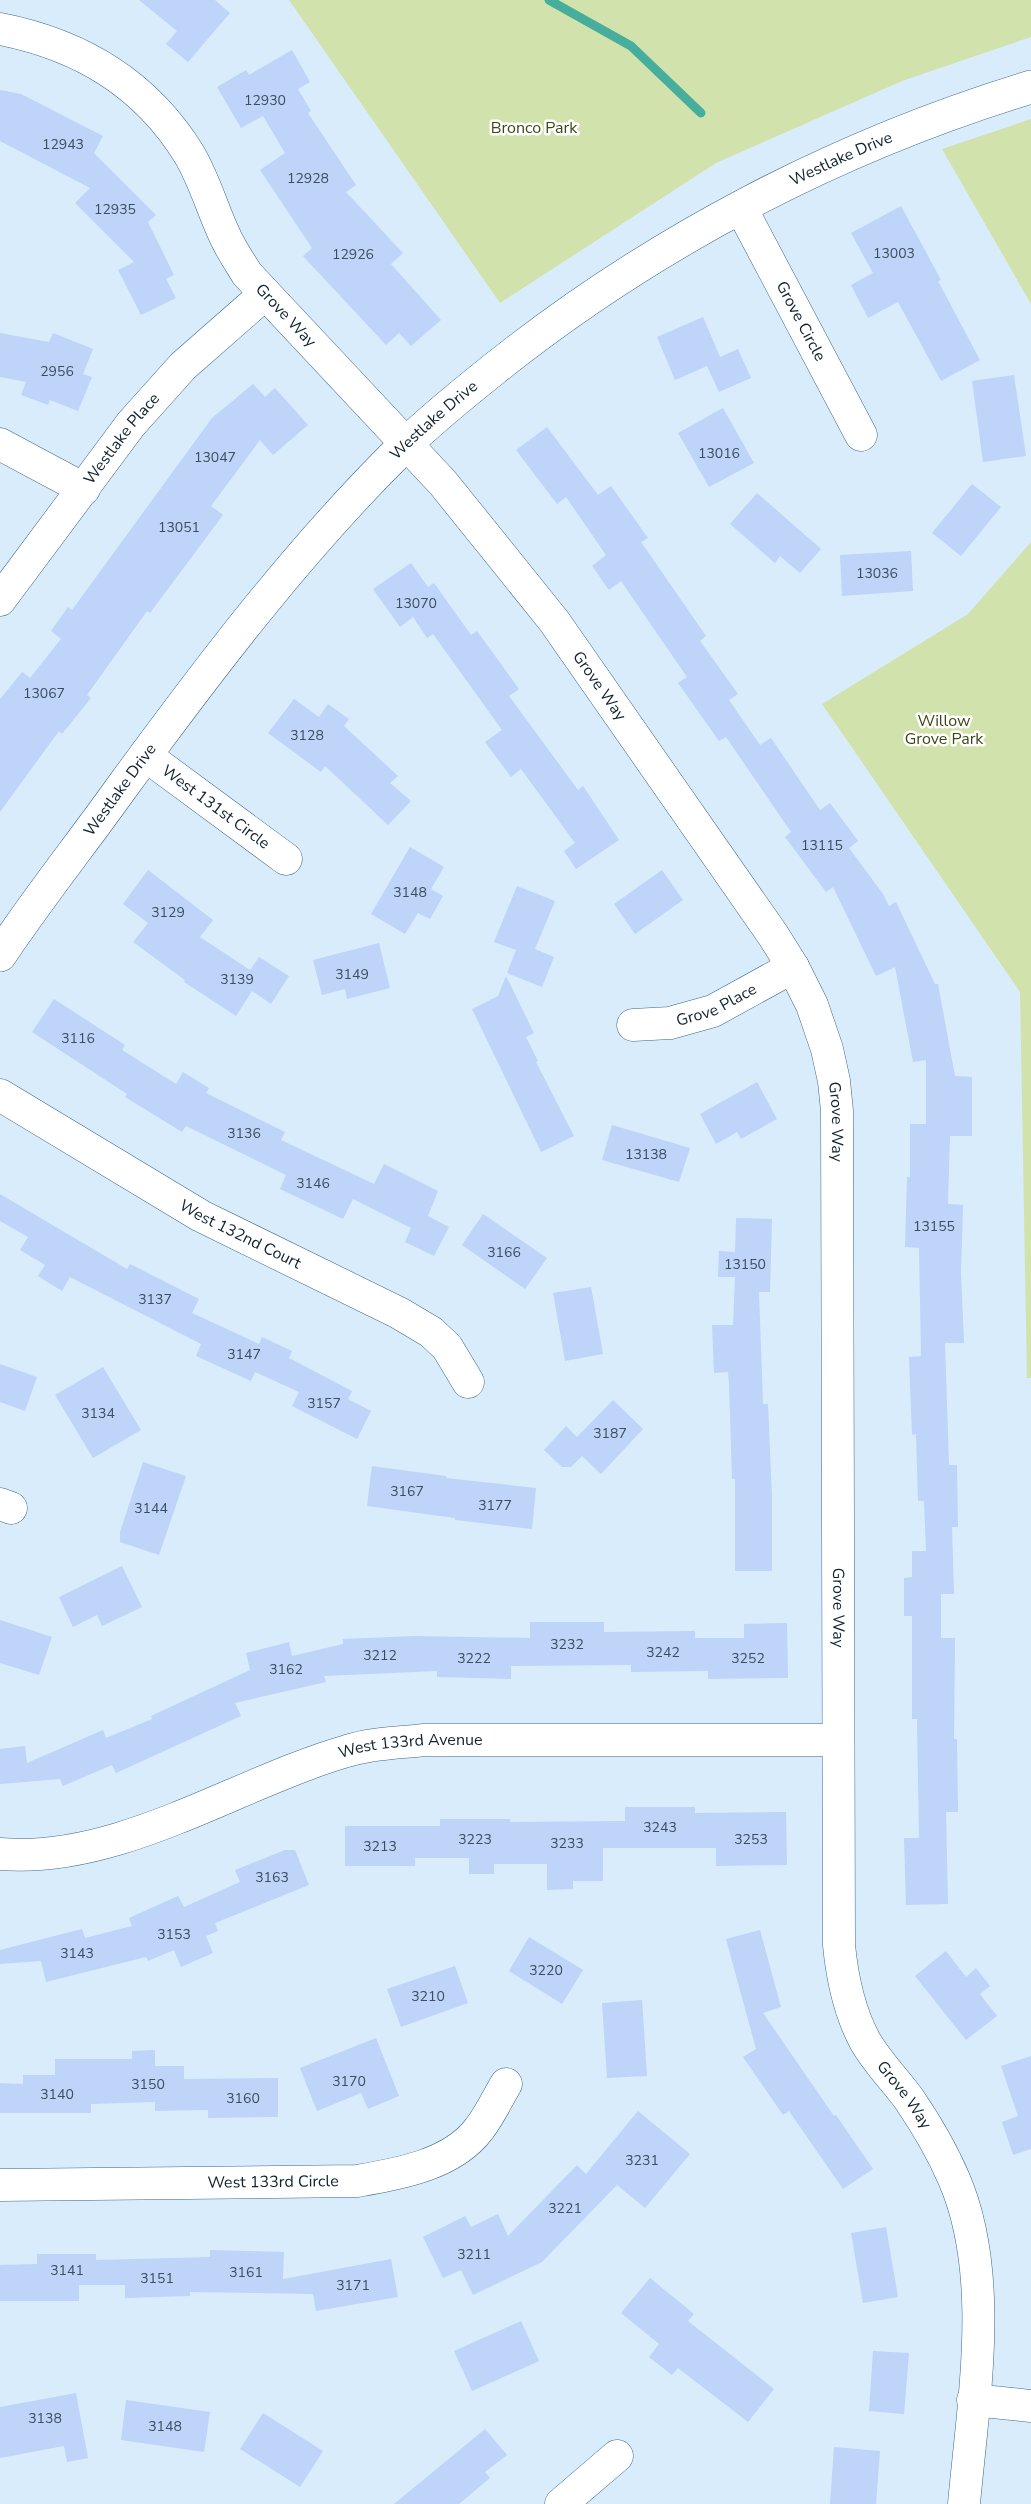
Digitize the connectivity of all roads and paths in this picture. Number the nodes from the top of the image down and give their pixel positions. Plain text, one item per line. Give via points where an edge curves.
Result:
1 (0, 29) edge
2 (1031, 87) edge
3 (741, 208) junction
4 (265, 294) junction
5 (861, 435) dead end
6 (0, 444) edge
7 (406, 444) junction
8 (84, 489) junction
9 (0, 600) edge
10 (145, 755) junction
11 (286, 859) dead end
12 (0, 955) edge
13 (793, 967) junction
14 (633, 1025) dead end
15 (0, 1095) edge
16 (468, 1382) dead end
17 (838, 1740) junction
18 (0, 1854) edge
19 (506, 2084) dead end
20 (0, 2185) edge
21 (973, 2400) junction
22 (1031, 2406) edge
23 (617, 2456) dead end
24 (561, 2504) edge
25 (964, 2504) edge

1 - 4 street, Grove Way via 41,38 95,61 134,89 189,154 225,237 247,274
2 - 3 street, Westlake Drive via 880,141
3 - 5 street, Grove Circle
3 - 7 street, Westlake Drive via 690,234 579,304 467,390
4 - 7 street, Grove Way
4 - 8 street, Westlake Place via 183,366 131,424
6 - 8 street
7 - 10 street, Westlake Drive via 267,596
7 - 13 street, Grove Way via 443,483 554,621
8 - 9 street, Westlake Place
10 - 11 street, West 131st Circle
10 - 12 street, Westlake Drive
13 - 14 street, Grove Place via 713,1011 670,1023
13 - 17 street, Grove Way via 827,1049 837,1111
15 - 16 street, West 132nd Court via 201,1216 431,1332 447,1347
17 - 18 street, West 133rd Avenue via 435,1740 374,1745 314,1761 152,1827 82,1848 45,1854
17 - 21 street, Grove Way via 840,1958 851,2007 865,2041 933,2137 955,2181 970,2229 977,2287
19 - 20 street, West 133rd Circle via 479,2129 464,2144 442,2157 396,2174 357,2181
21 - 22 street
21 - 25 street, Grove Way
23 - 24 street

